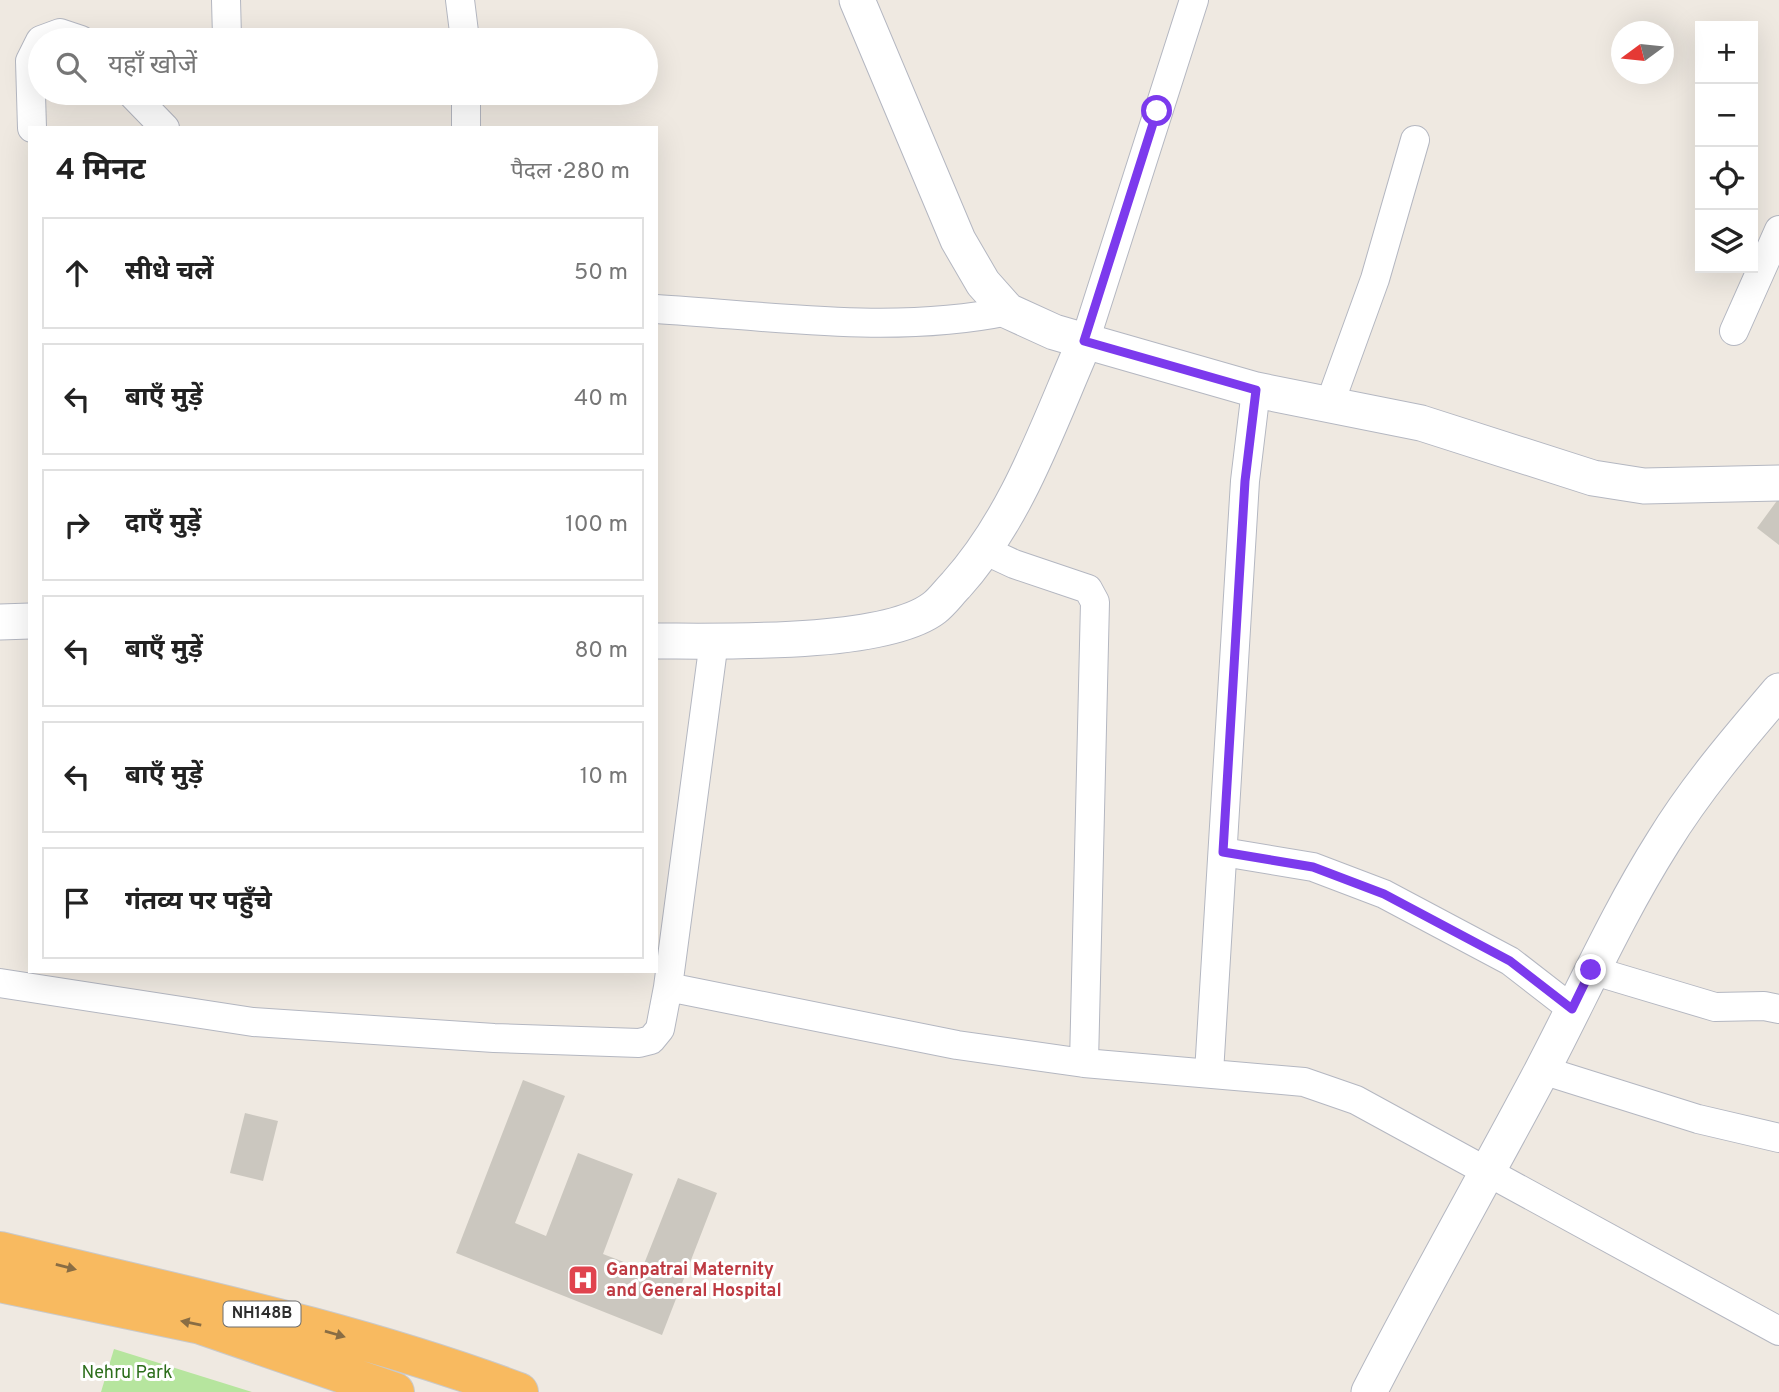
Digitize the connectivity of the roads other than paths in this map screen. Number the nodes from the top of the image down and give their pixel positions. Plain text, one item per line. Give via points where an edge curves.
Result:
1 (226, 0) edge
2 (460, 0) edge
3 (857, 0) edge
4 (1194, 0) edge
5 (227, 28) edge
6 (464, 28) edge
7 (31, 105) edge
8 (144, 105) edge
9 (466, 105) edge
10 (32, 126) edge
11 (163, 126) edge
12 (466, 126) edge
13 (1415, 140) dead end
14 (1779, 230) edge
15 (658, 309) edge
16 (1008, 311) junction
17 (1734, 331) dead end
18 (1084, 341) junction
19 (1256, 390) junction
20 (1329, 403) junction
21 (1779, 483) edge
22 (984, 550) junction
23 (28, 621) edge
24 (0, 622) edge
25 (658, 641) edge
26 (714, 641) junction
27 (1779, 691) edge
28 (1223, 852) junction
29 (1591, 970) junction
30 (0, 983) edge
31 (668, 987) junction
32 (1572, 1009) junction
33 (1779, 1009) edge
34 (1084, 1063) junction
35 (1542, 1070) junction
36 (1209, 1073) junction
37 (1779, 1138) edge
38 (1487, 1174) junction
39 (0, 1251) edge
40 (0, 1283) edge
41 (1779, 1331) edge
42 (395, 1392) edge
43 (519, 1392) edge
44 (1369, 1392) edge

1 - 5 street
2 - 6 street
3 - 16 street via 958,240 983,283
4 - 18 street
7 - 10 street
8 - 11 street
9 - 12 street
13 - 20 street via 1375,279
14 - 17 street
15 - 16 street via 895,324 963,320
16 - 18 street
18 - 19 street
18 - 22 street via 1023,484
19 - 20 street
19 - 28 street via 1245,481
20 - 21 street via 1421,424 1593,478 1644,486
22 - 26 street via 934,608 907,621 818,638
22 - 34 street via 1087,589 1095,602
23 - 24 street
25 - 26 street
26 - 31 street
27 - 29 street via 1732,746 1663,841
28 - 32 street via 1313,867 1384,894 1510,961
28 - 36 street
29 - 32 street
29 - 33 street via 1715,1007
30 - 31 street via 253,1022 639,1043 658,1033
31 - 34 street via 957,1045
32 - 35 street
34 - 36 street
35 - 37 street via 1698,1119
35 - 38 street
36 - 38 street via 1304,1082 1356,1100
38 - 41 street
38 - 44 street via 1440,1253
39 -> 43 highway, NH148B via 301,1324 445,1364
42 -> 40 highway, NH148B via 201,1325

